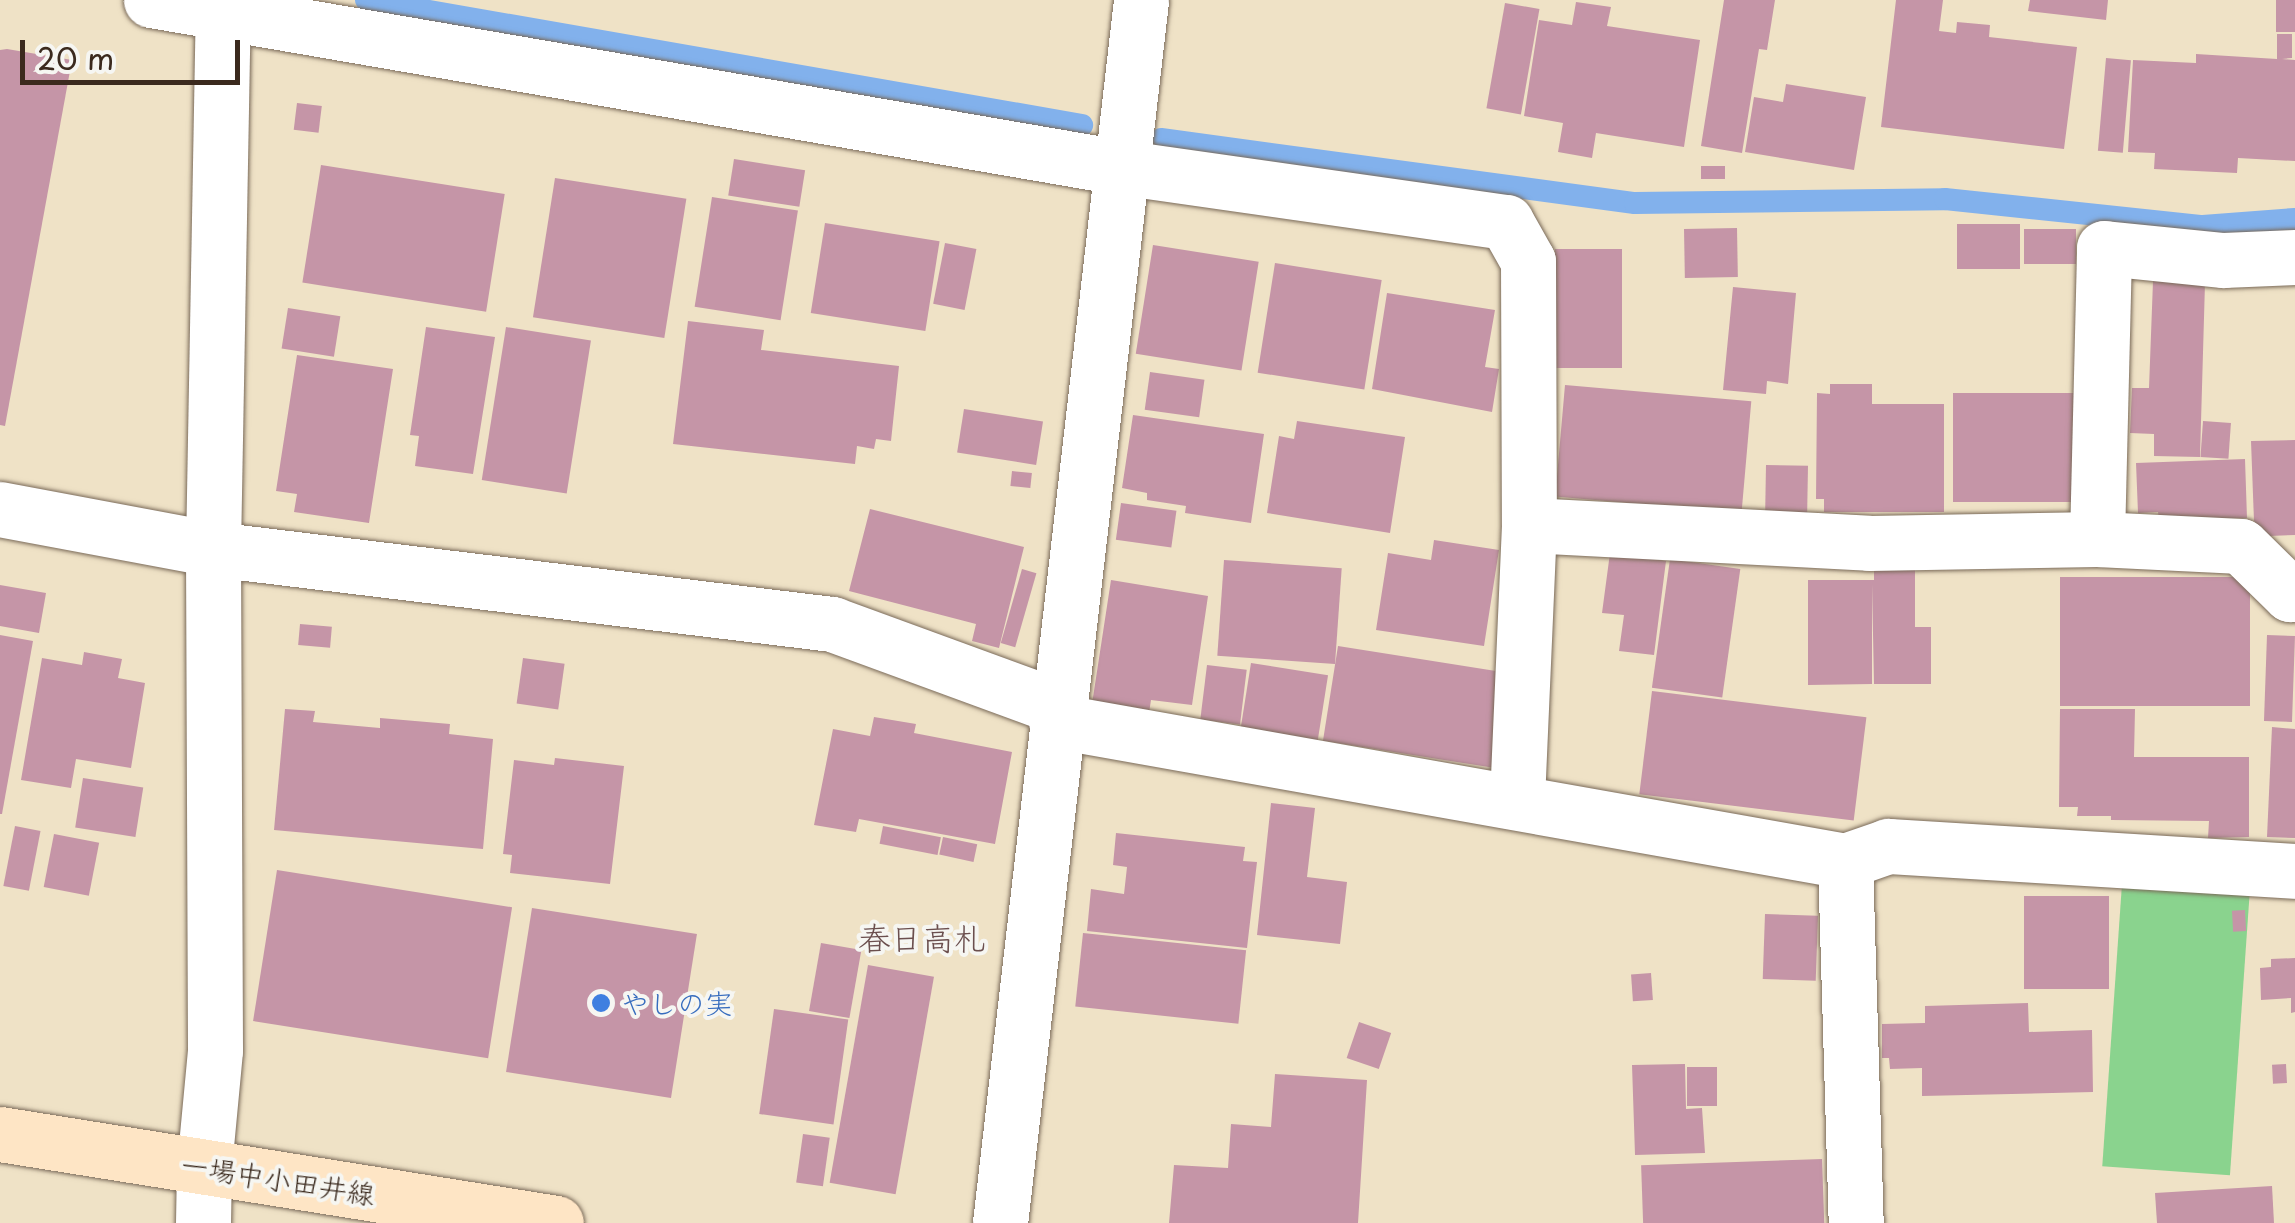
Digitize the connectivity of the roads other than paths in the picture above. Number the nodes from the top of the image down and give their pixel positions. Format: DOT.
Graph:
graph roads {
  1 [pos="152,0"];
  2 [pos="1141,0"];
  3 [pos="223,6"];
  4 [pos="1119,167"];
  5 [pos="2295,257"];
  6 [pos="0,510"];
  7 [pos="1529,525"];
  8 [pos="2097,540"];
  9 [pos="213,549"];
  10 [pos="2295,594"];
  11 [pos="1058,714"];
  12 [pos="1517,802"];
  13 [pos="1845,861"];
  14 [pos="2295,871"];
  15 [pos="0,1134"];
  16 [pos="204,1167"];
  17 [pos="203,1223"];
  18 [pos="556,1223"];
  19 [pos="1000,1223"];
  20 [pos="1856,1223"];
  1 -- 3 [label="street"];
  2 -- 4 [label="street"];
  3 -- 4 [label="street"];
  3 -- 9 [label="street"];
  4 -- 7 [label="street"];
  4 -- 11 [label="street"];
  5 -- 8 [label="street"];
  6 -- 9 [label="street"];
  7 -- 8 [label="street"];
  7 -- 12 [label="street"];
  8 -- 10 [label="street"];
  9 -- 11 [label="street"];
  9 -- 16 [label="street"];
  11 -- 12 [label="street"];
  11 -- 19 [label="street"];
  12 -- 13 [label="street"];
  13 -- 14 [label="street"];
  13 -- 20 [label="street"];
  15 -- 16 [label="main road, 一場中小田井線"];
  16 -- 17 [label="street"];
  16 -- 18 [label="main road, 一場中小田井線"];
}
